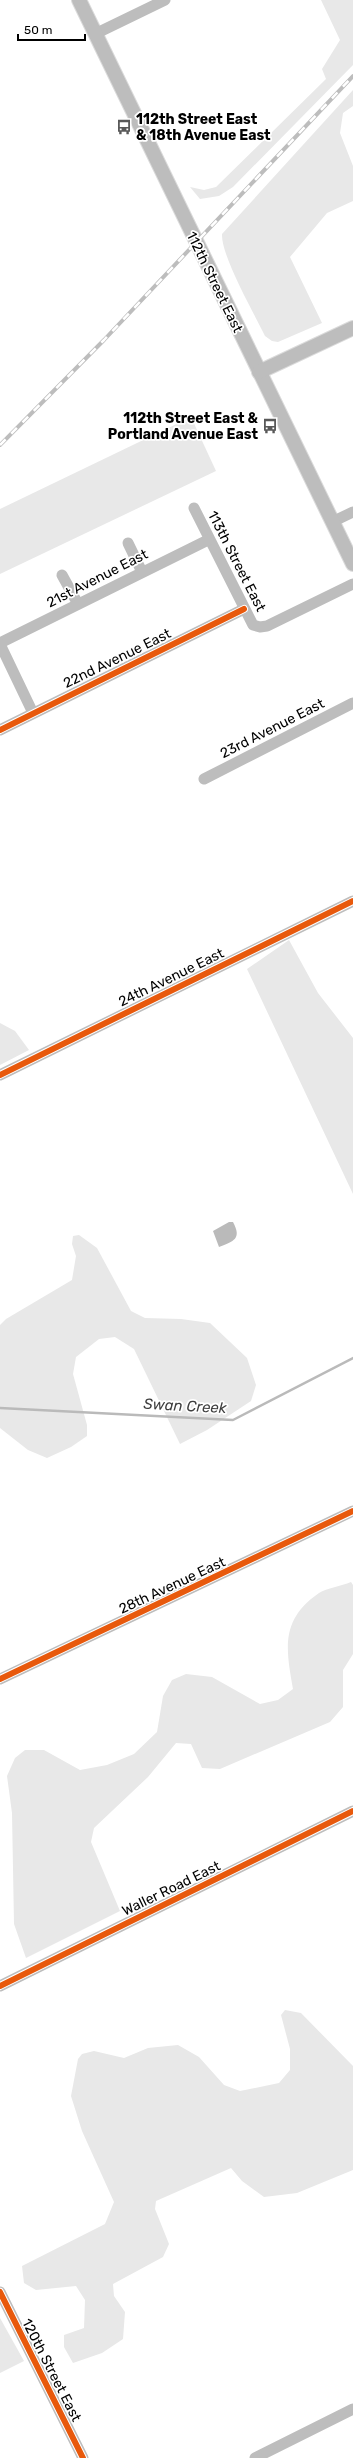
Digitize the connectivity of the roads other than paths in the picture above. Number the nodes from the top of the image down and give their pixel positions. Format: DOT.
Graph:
graph roads {
  1 [pos="79,0"];
  2 [pos="165,0"];
  3 [pos="95,34"];
  4 [pos="353,328"];
  5 [pos="259,372"];
  6 [pos="194,508"];
  7 [pos="353,512"];
  8 [pos="332,522"];
  9 [pos="208,540"];
  10 [pos="128,543"];
  11 [pos="353,564"];
  12 [pos="142,572"];
  13 [pos="62,575"];
  14 [pos="353,584"];
  15 [pos="78,604"];
  16 [pos="244,609"];
  17 [pos="0,644"];
  18 [pos="353,703"];
  19 [pos="33,713"];
  20 [pos="0,730"];
  21 [pos="204,779"];
  22 [pos="353,901"];
  23 [pos="0,1075"];
  24 [pos="353,1511"];
  25 [pos="0,1679"];
  26 [pos="353,1811"];
  27 [pos="0,1986"];
  28 [pos="0,2292"];
  29 [pos="353,2409"];
  30 [pos="83,2458"];
  31 [pos="255,2458"];
  1 -- 3 [label="main road, 112th Street East"];
  2 -- 3 [label="street"];
  3 -- 5 [label="main road, 112th Street East"];
  4 -- 5 [label="main road"];
  5 -- 8 [label="main road, 112th Street East"];
  6 -- 9 [label="street, 113th Street East"];
  7 -- 8 [label="street"];
  8 -- 11 [label="main road, 112th Street East"];
  9 -- 12 [label="street, 21st Avenue East"];
  9 -- 16 [label="street, 113th Street East"];
  10 -- 12 [label="street"];
  12 -- 15 [label="street, 21st Avenue East"];
  13 -- 15 [label="street"];
  14 -- 16 [label="street, 113th Street East"];
  15 -- 17 [label="street, 21st Avenue East"];
  16 -- 19 [label="street, 22nd Avenue East"];
  17 -- 19 [label="street"];
  18 -- 21 [label="street, 23rd Avenue East"];
  19 -- 20 [label="street, 22nd Avenue East"];
  22 -- 23 [label="street, 24th Avenue East"];
  24 -- 25 [label="street, 28th Avenue East"];
  26 -- 27 [label="street, Waller Road East"];
  28 -- 30 [label="street, 120th Street East"];
  29 -- 31 [label="street"];
}
